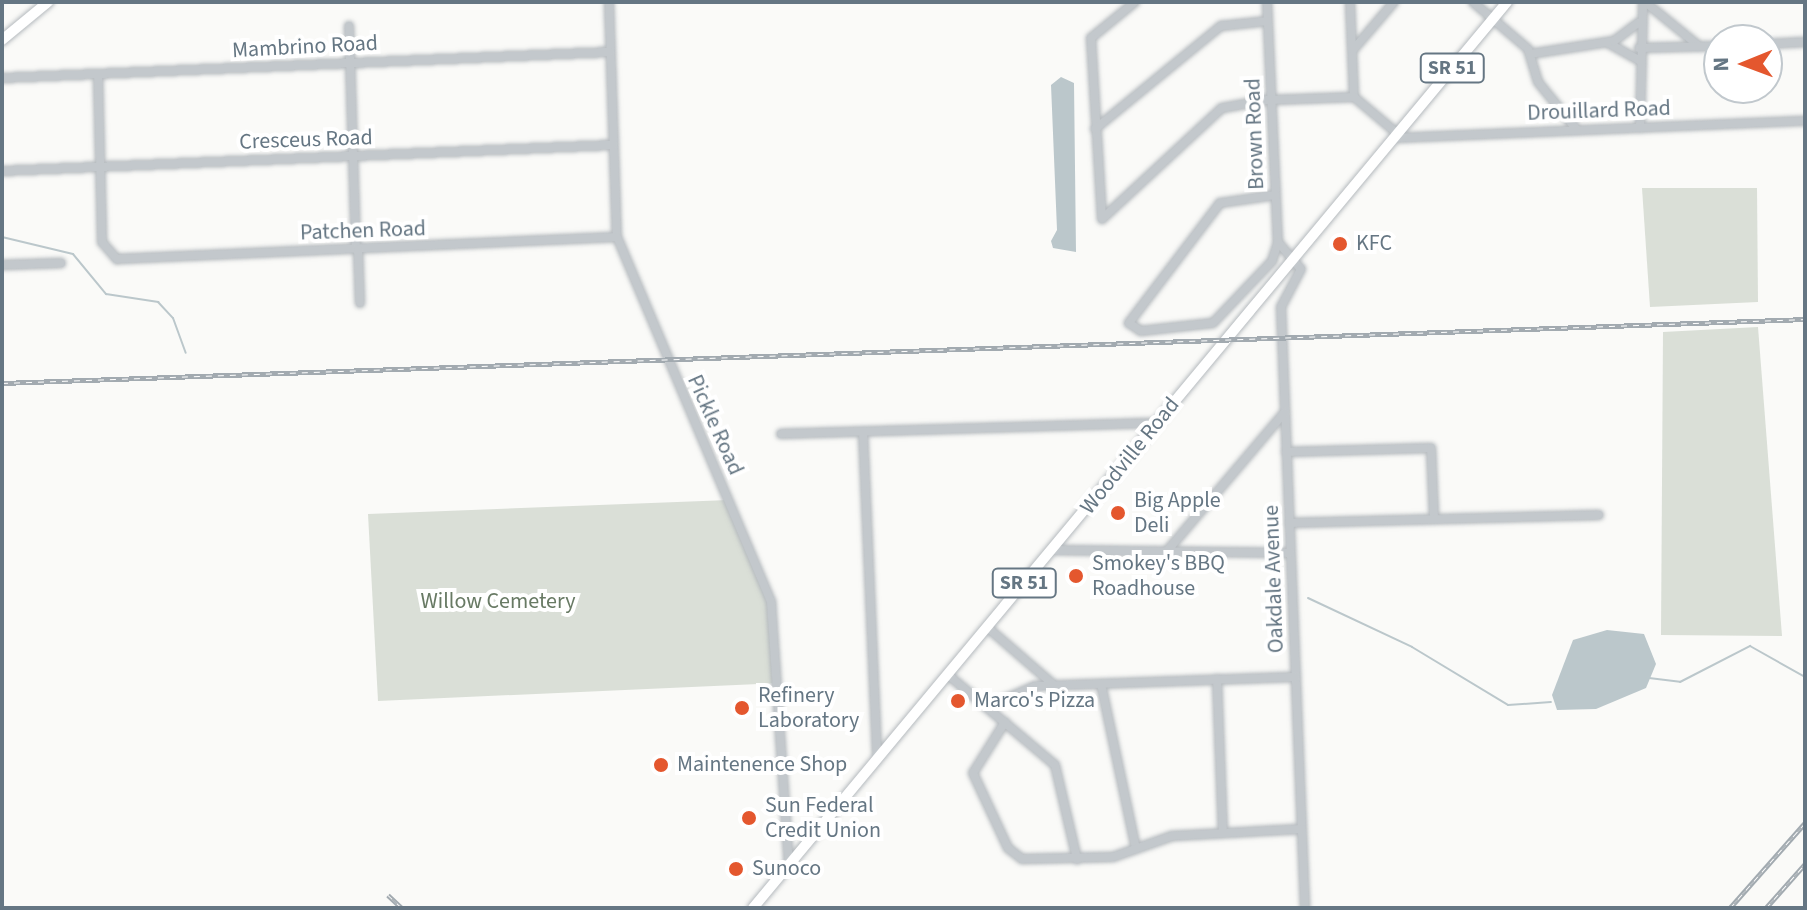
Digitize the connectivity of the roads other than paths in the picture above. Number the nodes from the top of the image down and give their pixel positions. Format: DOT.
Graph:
graph roads {
  1 [pos="48,2"];
  2 [pos="609,2"];
  3 [pos="1135,2"];
  4 [pos="1267,2"];
  5 [pos="1350,2"];
  6 [pos="1394,2"];
  7 [pos="1473,2"];
  8 [pos="1507,2"];
  9 [pos="1641,4"];
  10 [pos="1493,18"];
  11 [pos="1268,21"];
  12 [pos="1639,21"];
  13 [pos="349,26"];
  14 [pos="2,40"];
  15 [pos="1805,42"];
  16 [pos="1608,43"];
  17 [pos="1783,43"];
  18 [pos="1699,46"];
  19 [pos="1703,46"];
  20 [pos="1639,48"];
  21 [pos="1352,51"];
  22 [pos="610,52"];
  23 [pos="1530,54"];
  24 [pos="1639,60"];
  25 [pos="352,63"];
  26 [pos="98,75"];
  27 [pos="2,78"];
  28 [pos="1354,97"];
  29 [pos="1272,100"];
  30 [pos="1805,121"];
  31 [pos="1640,128"];
  32 [pos="1095,129"];
  33 [pos="1577,130"];
  34 [pos="1396,136"];
  35 [pos="613,145"];
  36 [pos="354,156"];
  37 [pos="102,167"];
  38 [pos="2,171"];
  39 [pos="1275,195"];
  40 [pos="617,237"];
  41 [pos="1278,242"];
  42 [pos="357,249"];
  43 [pos="1294,257"];
  44 [pos="61,263"];
  45 [pos="2,265"];
  46 [pos="360,303"];
  47 [pos="1285,411"];
  48 [pos="1156,423"];
  49 [pos="863,432"];
  50 [pos="781,434"];
  51 [pos="1286,452"];
  52 [pos="1599,515"];
  53 [pos="1434,518"];
  54 [pos="1289,523"];
  55 [pos="1052,550"];
  56 [pos="1167,551"];
  57 [pos="1290,553"];
  58 [pos="987,627"];
  59 [pos="947,674"];
  60 [pos="1296,677"];
  61 [pos="1217,679"];
  62 [pos="1101,684"];
  63 [pos="1055,686"];
  64 [pos="987,707"];
  65 [pos="1005,722"];
  66 [pos="877,759"];
  67 [pos="1302,829"];
  68 [pos="1223,833"];
  69 [pos="1136,848"];
  70 [pos="1077,859"];
  71 [pos="789,864"];
  72 [pos="753,908"];
  73 [pos="1305,908"];
  1 -- 14 [label="main road"];
  2 -- 22 [label="street, Pickle Road"];
  3 -- 32 [label="street"];
  4 -- 11 [label="street, Brown Road"];
  5 -- 21 [label="street"];
  6 -- 21 [label="street"];
  7 -- 10 [label="street"];
  8 -- 10 [label="main road, Woodville Road / SR 51"];
  9 -- 12 [label="street"];
  9 -- 18 [label="street"];
  10 -- 23 [label="street"];
  10 -- 34 [label="main road, Woodville Road / SR 51"];
  11 -- 29 [label="street, Brown Road"];
  11 -- 32 [label="street"];
  12 -- 16 [label="street"];
  12 -- 20 [label="street"];
  13 -- 25 [label="street"];
  15 -- 17 [label="street"];
  16 -- 23 [label="street"];
  16 -- 24 [label="street"];
  18 -- 19 [label="street"];
  18 -- 20 [label="street"];
  20 -- 24 [label="street"];
  21 -- 28 [label="street"];
  22 -- 25 [label="street, Mambrino Road"];
  22 -- 35 [label="street, Pickle Road"];
  23 -- 33 [label="street"];
  24 -- 31 [label="street"];
  25 -- 26 [label="street, Mambrino Road"];
  25 -- 36 [label="street"];
  26 -- 27 [label="street, Mambrino Road"];
  26 -- 37 [label="street"];
  28 -- 29 [label="street"];
  28 -- 34 [label="street"];
  29 -- 32 [label="street"];
  29 -- 39 [label="street, Brown Road"];
  30 -- 31 [label="street, Drouillard Road"];
  31 -- 33 [label="street, Drouillard Road"];
  33 -- 34 [label="street, Drouillard Road"];
  34 -- 43 [label="main road, Woodville Road / SR 51"];
  35 -- 36 [label="street, Cresceus Road"];
  35 -- 40 [label="street, Pickle Road"];
  36 -- 37 [label="street, Cresceus Road"];
  36 -- 42 [label="street"];
  37 -- 38 [label="street, Cresceus Road"];
  37 -- 42 [label="street, Patchen Road"];
  39 -- 41 [label="street, Brown Road"];
  39 -- 41 [label="street"];
  40 -- 42 [label="street, Patchen Road"];
  40 -- 71 [label="street, Pickle Road"];
  41 -- 43 [label="street"];
  42 -- 46 [label="street"];
  43 -- 47 [label="street, Oakdale Avenue"];
  43 -- 48 [label="main road, Woodville Road / SR 51"];
  44 -- 45 [label="street"];
  47 -- 51 [label="street, Oakdale Avenue"];
  47 -- 56 [label="street"];
  48 -- 49 [label="street"];
  48 -- 55 [label="main road, Woodville Road / SR 51"];
  49 -- 50 [label="street"];
  49 -- 66 [label="street"];
  51 -- 53 [label="street"];
  51 -- 54 [label="street, Oakdale Avenue"];
  52 -- 53 [label="street"];
  53 -- 54 [label="street"];
  54 -- 57 [label="street, Oakdale Avenue"];
  55 -- 56 [label="street"];
  55 -- 58 [label="main road, Woodville Road / SR 51"];
  56 -- 57 [label="street"];
  57 -- 60 [label="street, Oakdale Avenue"];
  58 -- 59 [label="main road, Woodville Road / SR 51"];
  58 -- 63 [label="street"];
  59 -- 64 [label="street"];
  59 -- 66 [label="main road, Woodville Road / SR 51"];
  60 -- 61 [label="street"];
  60 -- 67 [label="street, Oakdale Avenue"];
  61 -- 62 [label="street"];
  61 -- 68 [label="street"];
  62 -- 63 [label="street"];
  62 -- 69 [label="street"];
  63 -- 64 [label="street"];
  64 -- 65 [label="street"];
  65 -- 70 [label="street"];
  65 -- 70 [label="street"];
  66 -- 71 [label="main road, Woodville Road / SR 51"];
  67 -- 68 [label="street"];
  67 -- 73 [label="street, Oakdale Avenue"];
  68 -- 69 [label="street"];
  69 -- 70 [label="street"];
  71 -- 72 [label="main road, Woodville Road / SR 51"];
}
